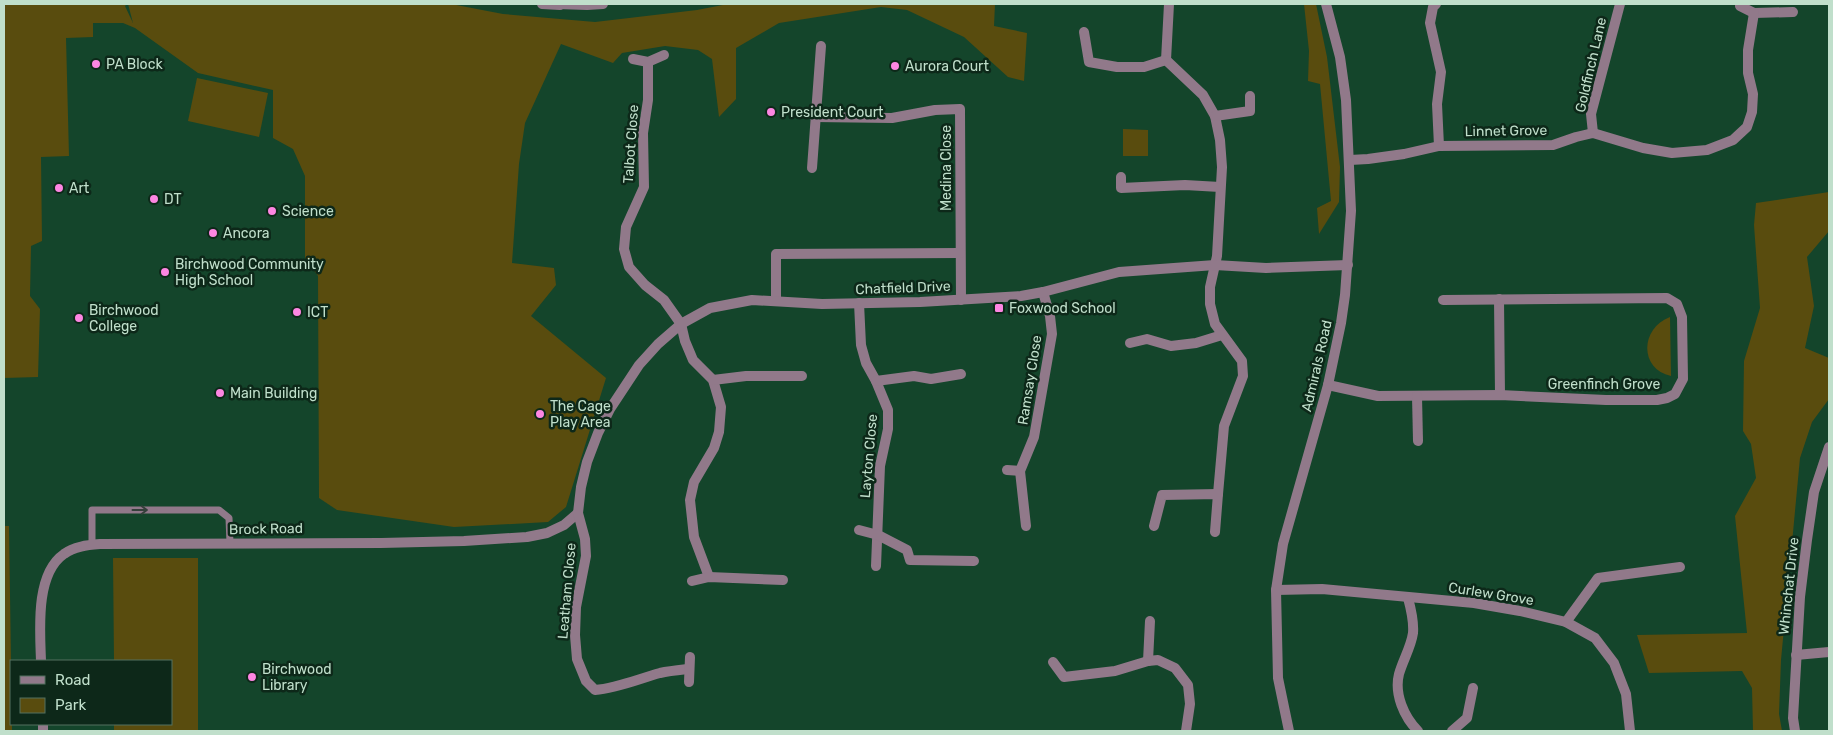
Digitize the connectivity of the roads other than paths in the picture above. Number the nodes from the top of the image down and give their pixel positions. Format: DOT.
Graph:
graph roads {
  1 [pos="542,4"];
  2 [pos="558,4"];
  3 [pos="603,4"];
  4 [pos="1169,4"];
  5 [pos="1326,4"];
  6 [pos="1436,4"];
  7 [pos="1620,4"];
  8 [pos="1740,6"];
  9 [pos="1793,12"];
  10 [pos="1754,13"];
  11 [pos="1084,32"];
  12 [pos="821,46"];
  13 [pos="664,55"];
  14 [pos="633,59"];
  15 [pos="1166,60"];
  16 [pos="648,62"];
  17 [pos="1250,96"];
  18 [pos="1214,116"];
  19 [pos="815,117"];
  20 [pos="1593,133"];
  21 [pos="1439,146"];
  22 [pos="1350,160"];
  23 [pos="812,168"];
  24 [pos="1121,177"];
  25 [pos="1220,187"];
  26 [pos="960,253"];
  27 [pos="1215,265"];
  28 [pos="1348,265"];
  29 [pos="1043,292"];
  30 [pos="1498,299"];
  31 [pos="961,300"];
  32 [pos="1443,300"];
  33 [pos="776,301"];
  34 [pos="859,303"];
  35 [pos="681,324"];
  36 [pos="1222,335"];
  37 [pos="1130,343"];
  38 [pos="961,374"];
  39 [pos="802,376"];
  40 [pos="713,380"];
  41 [pos="876,381"];
  42 [pos="1328,385"];
  43 [pos="1500,395"];
  44 [pos="1417,396"];
  45 [pos="1418,441"];
  46 [pos="1829,447"];
  47 [pos="1007,470"];
  48 [pos="1020,471"];
  49 [pos="1218,494"];
  50 [pos="578,513"];
  51 [pos="1026,526"];
  52 [pos="1154,526"];
  53 [pos="859,530"];
  54 [pos="1215,532"];
  55 [pos="878,535"];
  56 [pos="230,543"];
  57 [pos="92,545"];
  58 [pos="974,561"];
  59 [pos="876,566"];
  60 [pos="1680,567"];
  61 [pos="709,577"];
  62 [pos="783,580"];
  63 [pos="692,581"];
  64 [pos="1276,590"];
  65 [pos="1408,598"];
  66 [pos="1150,621"];
  67 [pos="1566,622"];
  68 [pos="1829,652"];
  69 [pos="1796,655"];
  70 [pos="690,657"];
  71 [pos="41,660"];
  72 [pos="1148,661"];
  73 [pos="1053,662"];
  74 [pos="688,670"];
  75 [pos="689,682"];
  76 [pos="1473,688"];
  77 [pos="1186,731"];
  78 [pos="1289,731"];
  79 [pos="1418,731"];
  80 [pos="1452,731"];
  81 [pos="1630,731"];
  82 [pos="1795,731"];
  1 -- 2 [label="street"];
  2 -- 3 [label="street"];
  4 -- 15 [label="street"];
  5 -- 22 [label="street, Admirals Road"];
  6 -- 21 [label="street"];
  7 -- 20 [label="street, Goldfinch Lane"];
  8 -- 10 [label="street"];
  9 -- 10 [label="street"];
  10 -- 20 [label="street"];
  11 -- 15 [label="street"];
  12 -- 19 [label="street"];
  13 -- 16 [label="street"];
  14 -- 16 [label="street"];
  15 -- 18 [label="street"];
  16 -- 35 [label="street, Talbot Close"];
  17 -- 18 [label="street"];
  18 -- 25 [label="street"];
  19 -- 23 [label="street"];
  19 -- 26 [label="street, Medina Close"];
  20 -- 21 [label="street, Linnet Grove"];
  21 -- 22 [label="street, Linnet Grove"];
  22 -- 28 [label="street, Admirals Road"];
  24 -- 25 [label="street"];
  25 -- 27 [label="street"];
  26 -- 31 [label="street, Medina Close"];
  26 -- 33 [label="street"];
  27 -- 28 [label="street, Chatfield Drive"];
  27 -- 29 [label="street, Chatfield Drive"];
  27 -- 36 [label="street"];
  28 -- 42 [label="street, Admirals Road"];
  29 -- 31 [label="street, Chatfield Drive"];
  29 -- 48 [label="street, Ramsay Close"];
  30 -- 32 [label="street, Greenfinch Grove"];
  30 -- 43 [label="street"];
  30 -- 43 [label="street, Greenfinch Grove"];
  31 -- 34 [label="street, Chatfield Drive"];
  33 -- 34 [label="street, Chatfield Drive"];
  33 -- 35 [label="street, Chatfield Drive"];
  34 -- 41 [label="street, Layton Close"];
  35 -- 40 [label="street, Talbot Close"];
  35 -- 50 [label="street, Chatfield Drive"];
  36 -- 37 [label="street"];
  36 -- 49 [label="street"];
  38 -- 41 [label="street"];
  39 -- 40 [label="street"];
  40 -- 61 [label="street"];
  41 -- 55 [label="street, Layton Close"];
  42 -- 44 [label="street, Greenfinch Grove"];
  42 -- 64 [label="street, Admirals Road"];
  43 -- 44 [label="street, Greenfinch Grove"];
  44 -- 45 [label="street"];
  46 -- 69 [label="street, Whinchat Drive"];
  47 -- 48 [label="street"];
  48 -- 51 [label="street, Ramsay Close"];
  49 -- 52 [label="street"];
  49 -- 54 [label="street"];
  50 -- 56 [label="street, Brock Road"];
  50 -- 74 [label="street, Leatham Close"];
  53 -- 55 [label="street"];
  55 -- 58 [label="street"];
  55 -- 59 [label="street, Layton Close"];
  56 -- 57 [label="street, Brock Road"];
  57 -- 56 [label="lane, one-way"];
  57 -- 71 [label="street, Brock Road"];
  60 -- 67 [label="street"];
  61 -- 62 [label="street"];
  61 -- 63 [label="street"];
  64 -- 65 [label="street, Curlew Grove"];
  64 -- 78 [label="street, Admirals Road"];
  65 -- 67 [label="street, Curlew Grove"];
  65 -- 79 [label="street"];
  66 -- 72 [label="street"];
  67 -- 81 [label="street, Curlew Grove"];
  68 -- 69 [label="street"];
  69 -- 82 [label="street, Whinchat Drive"];
  70 -- 74 [label="street"];
  72 -- 73 [label="street"];
  72 -- 77 [label="street"];
  74 -- 75 [label="street"];
  76 -- 80 [label="street"];
}
